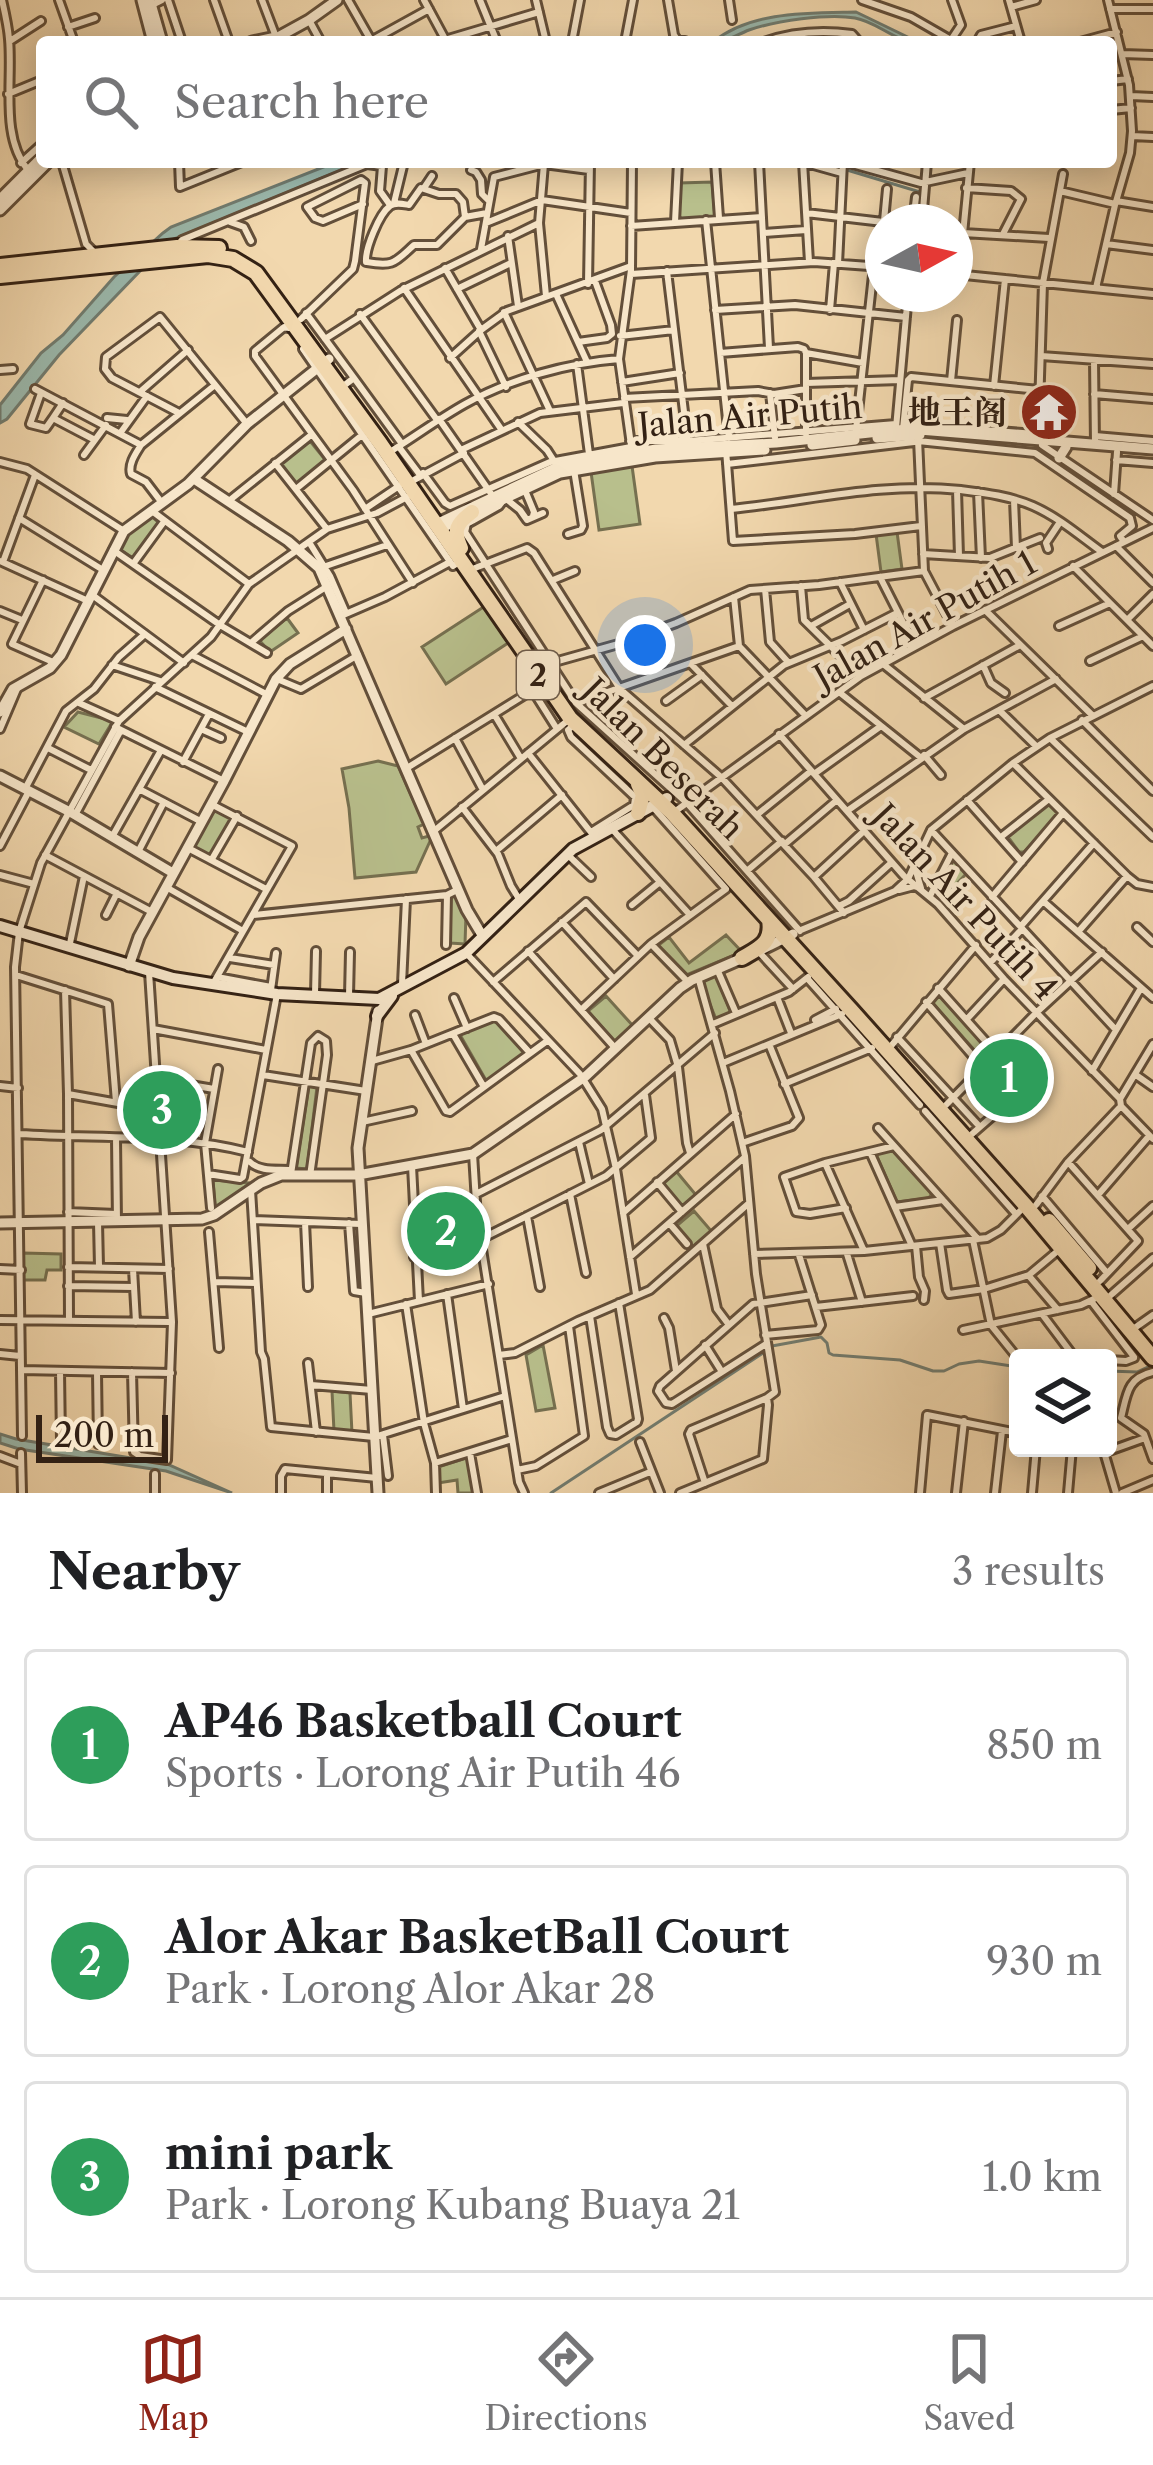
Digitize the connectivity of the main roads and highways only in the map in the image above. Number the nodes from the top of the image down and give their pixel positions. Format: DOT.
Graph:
graph roads {
  1 [pos="169,251"];
  2 [pos="0,263"];
  3 [pos="22,268"];
  4 [pos="0,276"];
  5 [pos="322,363"];
  6 [pos="410,483"];
  7 [pos="472,512"];
  8 [pos="467,560"];
  9 [pos="635,779"];
  10 [pos="665,806"];
  11 [pos="769,920"];
  12 [pos="0,926"];
  13 [pos="793,934"];
  14 [pos="742,958"];
  15 [pos="400,988"];
  16 [pos="377,1016"];
  17 [pos="885,1044"];
  18 [pos="1030,1205"];
  19 [pos="1102,1289"];
  20 [pos="1149,1363"];
  1 -- 3 [label="highway, Jalan Beserah / 2"];
  1 -- 3 [label="highway, Jalan Beserah / 2"];
  1 -- 5 [label="highway, Jalan Beserah / 2"];
  1 -- 5 [label="highway, Jalan Beserah / 2"];
  2 -- 3 [label="highway"];
  3 -- 4 [label="highway"];
  5 -- 6 [label="highway, Jalan Beserah / 2"];
  5 -- 6 [label="highway, Jalan Beserah / 2"];
  6 -- 8 [label="highway, Jalan Beserah / 2"];
  7 -- 8 [label="highway"];
  8 -- 9 [label="highway, Jalan Beserah / 2"];
  8 -- 10 [label="highway, Jalan Beserah / 2"];
  9 -- 10 [label="highway, Jalan Beserah / 2"];
  9 -- 10 [label="highway"];
  10 -- 11 [label="highway, Jalan Beserah / 2"];
  10 -- 13 [label="highway, Jalan Beserah / 2"];
  10 -- 15 [label="main road"];
  11 -- 13 [label="highway, Jalan Beserah / 2"];
  11 -- 14 [label="highway"];
  12 -- 15 [label="main road"];
  13 -- 17 [label="highway, Jalan Beserah / 2"];
  13 -- 17 [label="highway, Jalan Beserah / 2"];
  15 -- 16 [label="main road"];
  17 -- 18 [label="highway, Jalan Beserah / 2"];
  17 -- 18 [label="highway, Jalan Beserah / 2"];
  18 -- 19 [label="highway, Jalan Beserah / 2"];
  18 -- 19 [label="highway, Jalan Beserah / 2"];
  19 -- 20 [label="highway, Jalan Beserah / 2"];
  19 -- 20 [label="highway, Jalan Beserah / 2"];
}
